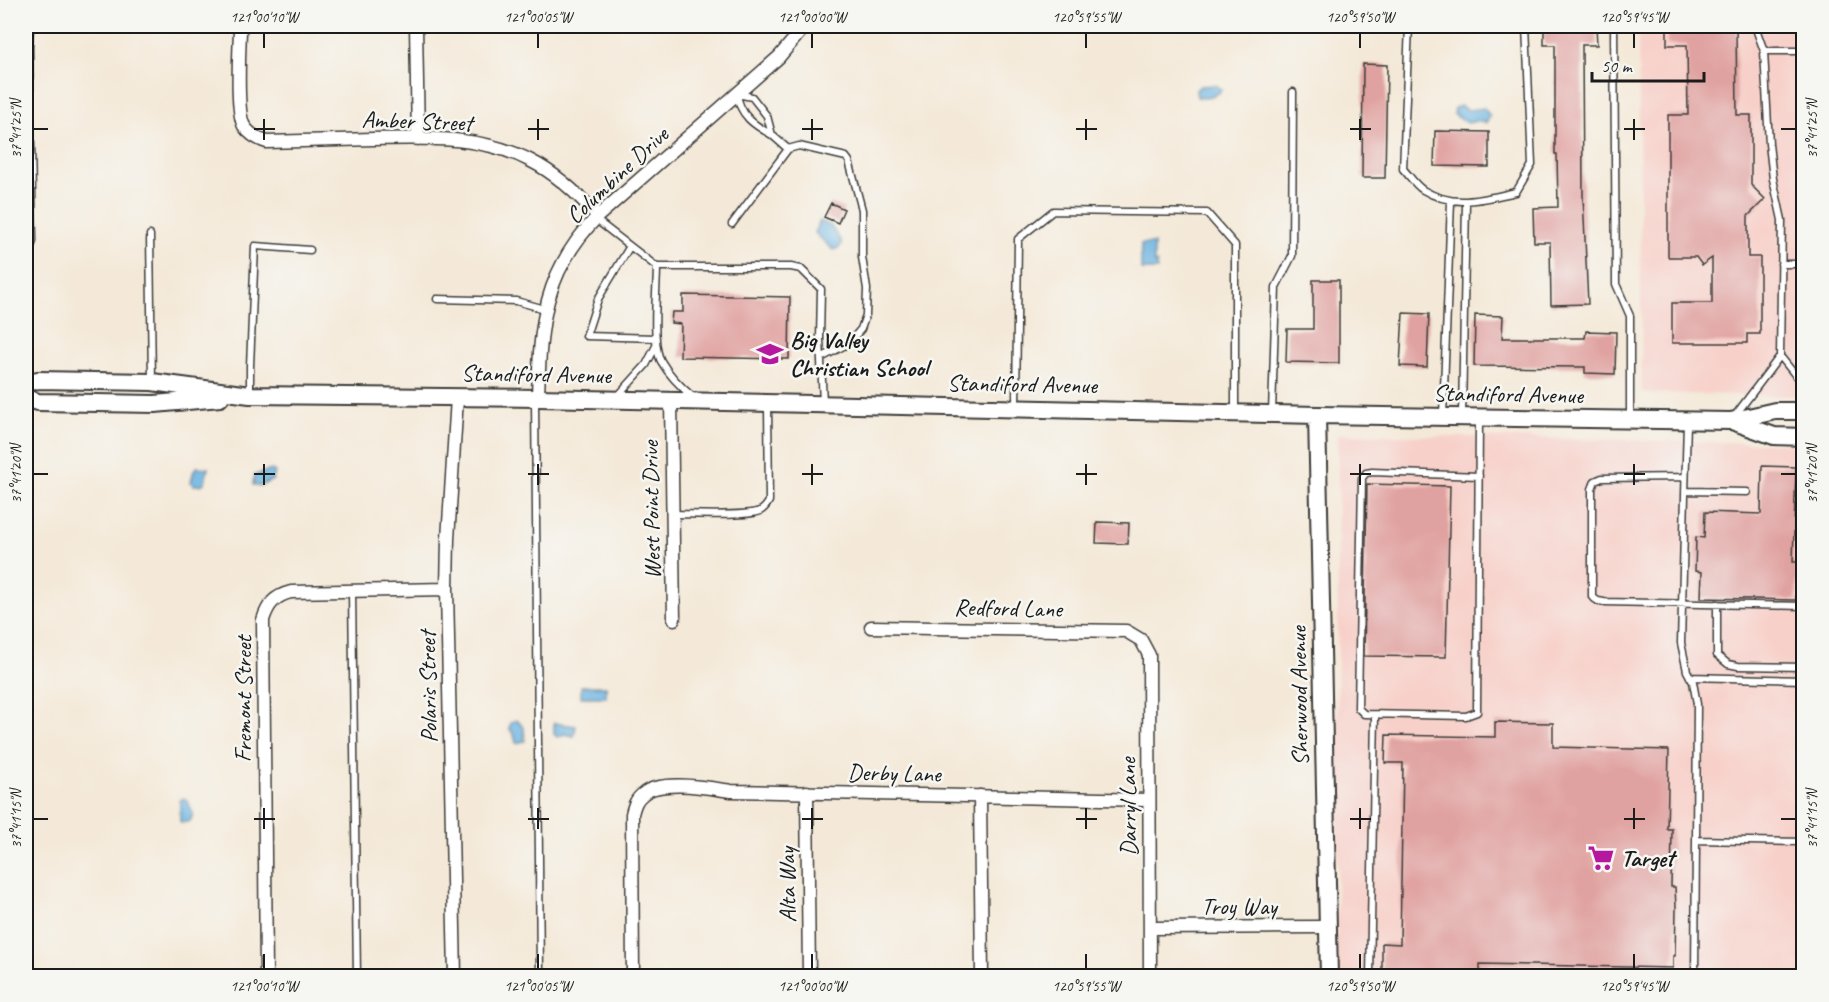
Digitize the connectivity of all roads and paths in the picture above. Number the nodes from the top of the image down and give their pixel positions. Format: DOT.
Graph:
graph roads {
  1 [pos="27,26"];
  2 [pos="240,26"];
  3 [pos="416,26"];
  4 [pos="805,26"];
  5 [pos="1409,26"];
  6 [pos="1526,26"];
  7 [pos="1614,26"];
  8 [pos="1755,26"];
  9 [pos="1764,51"];
  10 [pos="1803,51"];
  11 [pos="1293,92"];
  12 [pos="737,94"];
  13 [pos="772,135"];
  14 [pos="418,139"];
  15 [pos="788,149"];
  16 [pos="1450,201"];
  17 [pos="1466,203"];
  18 [pos="597,217"];
  19 [pos="732,224"];
  20 [pos="150,235"];
  21 [pos="630,246"];
  22 [pos="309,250"];
  23 [pos="26,251"];
  24 [pos="1781,264"];
  25 [pos="1803,264"];
  26 [pos="657,267"];
  27 [pos="437,300"];
  28 [pos="545,309"];
  29 [pos="656,338"];
  30 [pos="656,346"];
  31 [pos="1780,356"];
  32 [pos="821,358"];
  33 [pos="152,382"];
  34 [pos="26,383"];
  35 [pos="1803,386"];
  36 [pos="250,395"];
  37 [pos="26,398"];
  38 [pos="458,398"];
  39 [pos="537,398"];
  40 [pos="614,399"];
  41 [pos="671,400"];
  42 [pos="697,401"];
  43 [pos="768,403"];
  44 [pos="823,404"];
  45 [pos="1016,408"];
  46 [pos="1803,411"];
  47 [pos="1235,413"];
  48 [pos="1272,413"];
  49 [pos="1317,415"];
  50 [pos="1443,416"];
  51 [pos="1471,417"];
  52 [pos="1630,419"];
  53 [pos="1687,420"];
  54 [pos="1731,421"];
  55 [pos="1803,437"];
  56 [pos="1479,476"];
  57 [pos="1685,477"];
  58 [pos="1685,491"];
  59 [pos="1747,492"];
  60 [pos="672,513"];
  61 [pos="447,589"];
  62 [pos="352,591"];
  63 [pos="1682,604"];
  64 [pos="1717,604"];
  65 [pos="1803,606"];
  66 [pos="674,619"];
  67 [pos="871,627"];
  68 [pos="1141,640"];
  69 [pos="1803,667"];
  70 [pos="1690,677"];
  71 [pos="1803,680"];
  72 [pos="1375,715"];
  73 [pos="807,792"];
  74 [pos="980,796"];
  75 [pos="1149,800"];
  76 [pos="1696,840"];
  77 [pos="1803,842"];
  78 [pos="1328,927"];
  79 [pos="1150,928"];
  80 [pos="266,976"];
  81 [pos="357,976"];
  82 [pos="455,976"];
  83 [pos="540,976"];
  84 [pos="633,976"];
  85 [pos="809,976"];
  86 [pos="982,976"];
  87 [pos="1150,976"];
  88 [pos="1329,976"];
  89 [pos="1370,976"];
  90 [pos="1695,976"];
  1 -- 23 [label="street"];
  2 -- 14 [label="street, Amber Street"];
  3 -- 14 [label="street"];
  4 -- 12 [label="street, Columbine Drive"];
  5 -- 16 [label="lane"];
  6 -- 17 [label="lane"];
  7 -- 52 [label="lane"];
  8 -- 9 [label="lane"];
  9 -- 10 [label="lane"];
  9 -- 24 [label="lane"];
  11 -- 48 [label="lane"];
  12 -- 13 [label="lane"];
  12 -- 13 [label="lane"];
  12 -- 18 [label="street, Columbine Drive"];
  13 -- 15 [label="lane"];
  14 -- 18 [label="street, Amber Street"];
  15 -- 19 [label="lane"];
  15 -- 32 [label="lane"];
  16 -- 17 [label="lane"];
  16 -- 50 [label="lane"];
  17 -- 51 [label="lane"];
  18 -- 21 [label="lane"];
  18 -- 28 [label="street, Columbine Drive"];
  20 -- 33 [label="lane"];
  21 -- 26 [label="lane"];
  21 -- 29 [label="lane"];
  22 -- 36 [label="lane"];
  24 -- 25 [label="lane"];
  24 -- 31 [label="lane"];
  26 -- 29 [label="lane"];
  26 -- 32 [label="lane"];
  27 -- 28 [label="lane"];
  28 -- 39 [label="street, Columbine Drive"];
  29 -- 30 [label="lane"];
  30 -- 40 [label="lane"];
  30 -- 42 [label="lane"];
  31 -- 35 [label="lane"];
  31 -- 54 [label="lane"];
  32 -- 44 [label="lane"];
  33 -- 34 [label="main road, Standiford Avenue"];
  33 -- 36 [label="main road, Standiford Avenue"];
  36 -- 37 [label="main road"];
  36 -- 38 [label="main road, Standiford Avenue"];
  38 -- 39 [label="main road, Standiford Avenue"];
  38 -- 61 [label="street, Polaris Street"];
  39 -- 40 [label="main road, Standiford Avenue"];
  39 -- 83 [label="lane"];
  40 -- 41 [label="main road, Standiford Avenue"];
  41 -- 42 [label="main road, Standiford Avenue"];
  41 -- 60 [label="street, West Point Drive"];
  42 -- 43 [label="main road, Standiford Avenue"];
  43 -- 44 [label="main road, Standiford Avenue"];
  43 -- 60 [label="lane"];
  44 -- 45 [label="main road, Standiford Avenue"];
  45 -- 47 [label="main road, Standiford Avenue"];
  45 -- 47 [label="lane"];
  46 -- 54 [label="main road, Standiford Avenue"];
  47 -- 48 [label="main road, Standiford Avenue"];
  48 -- 49 [label="main road, Standiford Avenue"];
  49 -- 50 [label="main road, Standiford Avenue"];
  49 -- 78 [label="main road, Sherwood Avenue"];
  50 -- 51 [label="main road, Standiford Avenue"];
  51 -- 52 [label="main road, Standiford Avenue"];
  51 -- 56 [label="lane"];
  52 -- 53 [label="main road, Standiford Avenue"];
  53 -- 54 [label="main road, Standiford Avenue"];
  53 -- 57 [label="lane"];
  54 -- 55 [label="main road, Standiford Avenue"];
  56 -- 72 [label="lane"];
  56 -- 72 [label="lane"];
  57 -- 58 [label="lane"];
  57 -- 63 [label="lane"];
  58 -- 59 [label="lane"];
  58 -- 63 [label="lane"];
  60 -- 66 [label="street, West Point Drive"];
  61 -- 62 [label="street, Fremont Street"];
  61 -- 82 [label="street, Polaris Street"];
  62 -- 80 [label="street, Fremont Street"];
  62 -- 81 [label="lane"];
  63 -- 64 [label="lane"];
  63 -- 70 [label="lane"];
  64 -- 65 [label="lane"];
  64 -- 69 [label="lane"];
  67 -- 68 [label="street, Redford Lane"];
  68 -- 75 [label="street, Darryl Lane"];
  70 -- 71 [label="lane"];
  70 -- 76 [label="lane"];
  72 -- 89 [label="lane"];
  73 -- 74 [label="street, Derby Lane"];
  73 -- 84 [label="street, Derby Lane"];
  73 -- 85 [label="street, Alta Way"];
  74 -- 75 [label="street, Derby Lane"];
  74 -- 86 [label="street"];
  75 -- 79 [label="street, Darryl Lane"];
  76 -- 77 [label="lane"];
  76 -- 90 [label="lane"];
  78 -- 79 [label="street, Troy Way"];
  78 -- 88 [label="main road, Sherwood Avenue"];
  79 -- 87 [label="street, Darryl Lane"];
}
